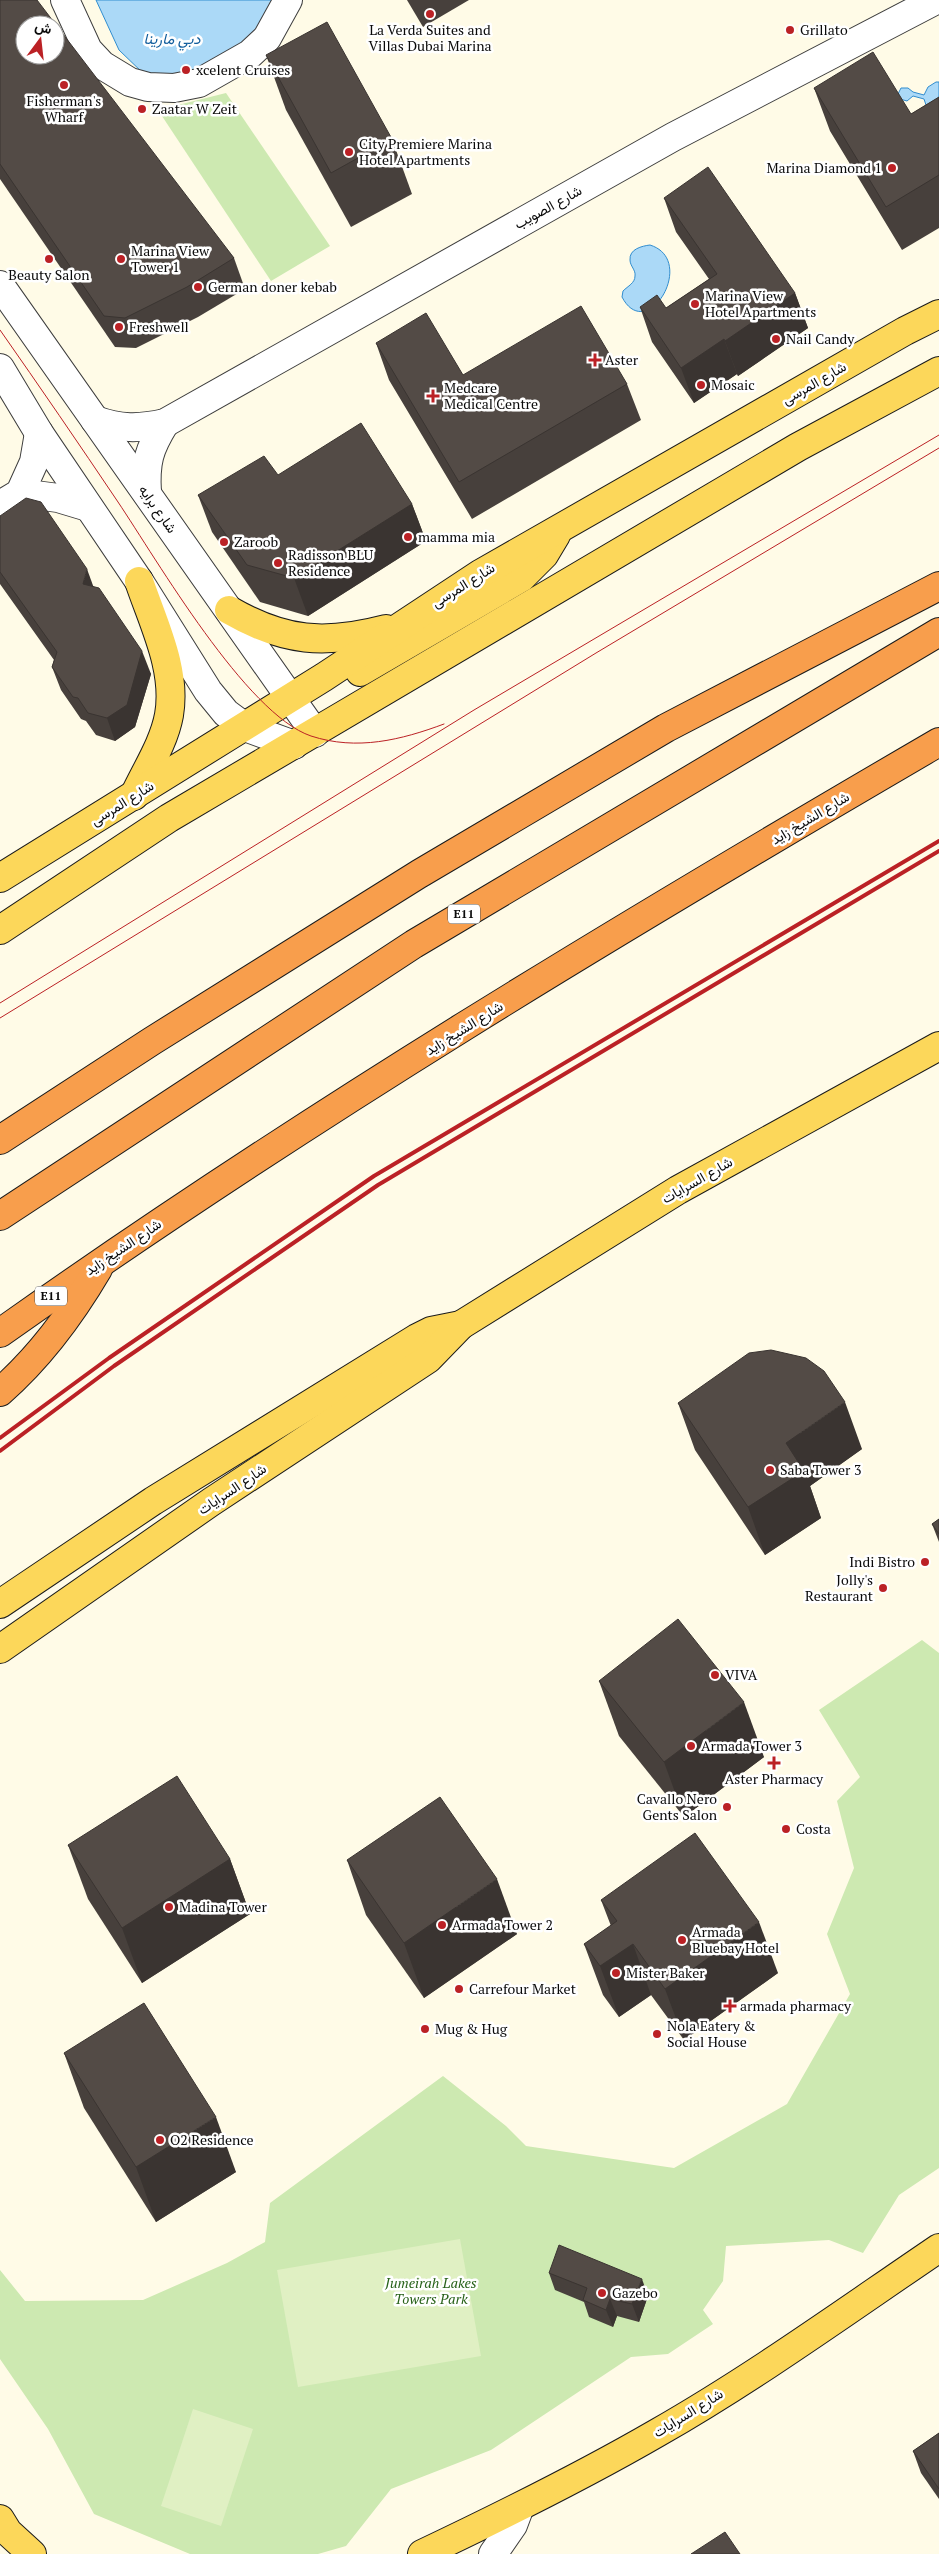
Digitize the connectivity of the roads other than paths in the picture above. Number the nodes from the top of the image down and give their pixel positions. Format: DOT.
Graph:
graph roads {
  1 [pos="65,0"];
  2 [pos="288,0"];
  3 [pos="936,0"];
  4 [pos="5,292"];
  5 [pos="939,314"];
  6 [pos="0,368"];
  7 [pos="939,370"];
  8 [pos="95,420"];
  9 [pos="165,423"];
  10 [pos="40,433"];
  11 [pos="146,493"];
  12 [pos="10,499"];
  13 [pos="88,507"];
  14 [pos="560,528"];
  15 [pos="139,581"];
  16 [pos="939,586"];
  17 [pos="229,610"];
  18 [pos="402,624"];
  19 [pos="939,632"];
  20 [pos="294,701"];
  21 [pos="236,732"];
  22 [pos="306,739"];
  23 [pos="939,742"];
  24 [pos="134,796"];
  25 [pos="169,818"];
  26 [pos="0,878"];
  27 [pos="0,930"];
  28 [pos="939,1046"];
  29 [pos="0,1140"];
  30 [pos="0,1216"];
  31 [pos="102,1260"];
  32 [pos="461,1325"];
  33 [pos="0,1333"];
  34 [pos="0,1392"];
  35 [pos="0,1604"];
  36 [pos="0,1649"];
  37 [pos="939,2248"];
  38 [pos="519,2508"];
  39 [pos="8,2535"];
  40 [pos="32,2554"];
  41 [pos="422,2554"];
  42 [pos="493,2554"];
  1 -- 2 [label="street"];
  3 -- 9 [label="street, شارع الصويب"];
  4 -- 8 [label="street, شارع برايه"];
  5 -- 14 [label="main road, شارع المرسى"];
  6 -- 10 [label="street"];
  7 -- 22 [label="main road"];
  8 -- 9 [label="street, شارع الصويب"];
  8 -- 11 [label="street, شارع برايه"];
  9 -- 11 [label="street, شارع الصويب"];
  10 -- 12 [label="street"];
  10 -- 13 [label="street"];
  11 -- 17 [label="street, شارع برايه"];
  12 -- 13 [label="street"];
  13 -- 15 [label="street"];
  14 -- 18 [label="main road, شارع المرسى"];
  14 -- 20 [label="main road"];
  15 -- 21 [label="street"];
  15 -- 24 [label="main road"];
  16 -- 29 [label="highway"];
  17 -- 18 [label="main road"];
  17 -- 20 [label="street, شارع برايه"];
  18 -- 20 [label="main road, شارع المرسى"];
  19 -- 30 [label="highway, E11"];
  20 -- 21 [label="main road, شارع المرسى"];
  20 -- 22 [label="main road"];
  21 -- 22 [label="street"];
  21 -- 24 [label="main road, شارع المرسى"];
  21 -- 25 [label="main road"];
  22 -- 25 [label="main road"];
  23 -- 31 [label="highway, شارع الشيخ زايد / E11"];
  24 -- 26 [label="main road, شارع المرسى"];
  25 -- 27 [label="main road"];
  28 -- 32 [label="main road, شارع السرايات"];
  31 -- 33 [label="highway, شارع الشيخ زايد / E11"];
  31 -- 34 [label="highway"];
  32 -- 35 [label="main road, شارع السرايات"];
  32 -- 36 [label="main road, شارع السرايات"];
  37 -- 38 [label="main road, شارع السرايات"];
  38 -- 41 [label="main road, شارع السرايات"];
  38 -- 42 [label="street"];
  39 -- 40 [label="main road"];
}
